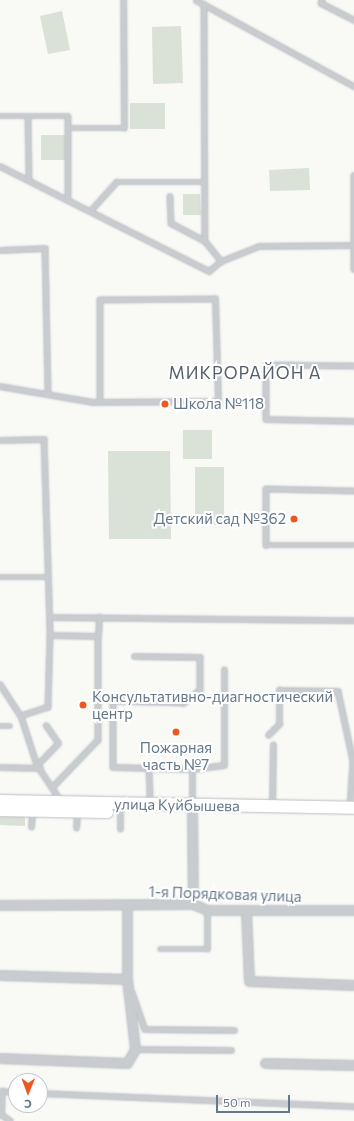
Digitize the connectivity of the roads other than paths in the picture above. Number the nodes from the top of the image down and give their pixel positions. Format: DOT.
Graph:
graph roads {
  1 [pos="123,0"];
  2 [pos="196,0"];
  3 [pos="322,0"];
  4 [pos="204,4"];
  5 [pos="354,20"];
  6 [pos="354,86"];
  7 [pos="0,116"];
  8 [pos="28,116"];
  9 [pos="68,128"];
  10 [pos="0,166"];
  11 [pos="354,175"];
  12 [pos="29,180"];
  13 [pos="204,182"];
  14 [pos="170,196"];
  15 [pos="68,200"];
  16 [pos="90,212"];
  17 [pos="205,242"];
  18 [pos="354,245"];
  19 [pos="0,250"];
  20 [pos="221,261"];
  21 [pos="354,269"];
  22 [pos="354,366"];
  23 [pos="0,386"];
  24 [pos="48,392"];
  25 [pos="100,402"];
  26 [pos="354,421"];
  27 [pos="0,440"];
  28 [pos="354,491"];
  29 [pos="354,545"];
  30 [pos="0,577"];
  31 [pos="47,577"];
  32 [pos="50,617"];
  33 [pos="98,617"];
  34 [pos="354,620"];
  35 [pos="50,635"];
  36 [pos="98,636"];
  37 [pos="134,656"];
  38 [pos="224,670"];
  39 [pos="0,684"];
  40 [pos="21,716"];
  41 [pos="0,726"];
  42 [pos="10,726"];
  43 [pos="46,726"];
  44 [pos="268,735"];
  45 [pos="273,745"];
  46 [pos="39,766"];
  47 [pos="0,767"];
  48 [pos="149,768"];
  49 [pos="192,769"];
  50 [pos="53,787"];
  51 [pos="0,801"];
  52 [pos="62,802"];
  53 [pos="150,804"];
  54 [pos="272,806"];
  55 [pos="192,809"];
  56 [pos="0,810"];
  57 [pos="32,811"];
  58 [pos="77,811"];
  59 [pos="353,811"];
  60 [pos="120,812"];
  61 [pos="31,827"];
  62 [pos="76,828"];
  63 [pos="120,829"];
  64 [pos="193,904"];
  65 [pos="0,905"];
  66 [pos="127,906"];
  67 [pos="207,910"];
  68 [pos="246,910"];
  69 [pos="354,910"];
  70 [pos="160,949"];
  71 [pos="0,976"];
  72 [pos="127,979"];
  73 [pos="354,985"];
  74 [pos="234,1030"];
  75 [pos="135,1049"];
  76 [pos="231,1050"];
  77 [pos="0,1058"];
  78 [pos="265,1063"];
  79 [pos="354,1066"];
  80 [pos="8,1091"];
  81 [pos="48,1093"];
  82 [pos="354,1106"];
  83 [pos="10,1121"];
  1 -- 9 [label="lane"];
  2 -- 4 [label="lane"];
  3 -- 5 [label="lane"];
  4 -- 6 [label="lane"];
  4 -- 13 [label="lane"];
  7 -- 8 [label="lane"];
  8 -- 9 [label="lane"];
  8 -- 12 [label="lane"];
  9 -- 15 [label="lane"];
  10 -- 12 [label="lane"];
  11 -- 18 [label="lane"];
  12 -- 15 [label="lane"];
  13 -- 16 [label="lane"];
  13 -- 17 [label="lane"];
  14 -- 17 [label="lane"];
  15 -- 16 [label="lane"];
  16 -- 20 [label="lane"];
  17 -- 20 [label="lane"];
  18 -- 20 [label="lane"];
  18 -- 21 [label="lane"];
  19 -- 24 [label="lane"];
  22 -- 26 [label="lane"];
  23 -- 24 [label="lane"];
  24 -- 25 [label="lane"];
  25 -- 25 [label="lane"];
  27 -- 31 [label="lane"];
  28 -- 29 [label="lane"];
  30 -- 31 [label="lane"];
  31 -- 32 [label="lane"];
  32 -- 33 [label="lane"];
  32 -- 35 [label="lane"];
  33 -- 34 [label="lane"];
  33 -- 36 [label="lane"];
  35 -- 36 [label="lane"];
  35 -- 40 [label="lane"];
  36 -- 50 [label="lane"];
  37 -- 48 [label="lane"];
  38 -- 49 [label="lane"];
  39 -- 40 [label="lane"];
  40 -- 46 [label="lane"];
  41 -- 42 [label="lane"];
  43 -- 46 [label="lane"];
  44 -- 59 [label="lane"];
  45 -- 54 [label="lane"];
  46 -- 47 [label="lane"];
  46 -- 50 [label="lane"];
  48 -- 49 [label="lane"];
  48 -- 53 [label="lane"];
  49 -- 55 [label="lane"];
  50 -- 52 [label="lane"];
  51 -- 52 [label="main road, улица Куйбышева"];
  52 -- 53 [label="main road, улица Куйбышева"];
  53 -- 55 [label="main road, улица Куйбышева"];
  54 -- 55 [label="main road, улица Куйбышева"];
  54 -- 59 [label="main road, улица Куйбышева"];
  55 -- 59 [label="main road, улица Куйбышева"];
  55 -- 60 [label="main road, улица Куйбышева"];
  55 -- 64 [label="street"];
  56 -- 57 [label="main road, улица Куйбышева"];
  57 -- 58 [label="main road, улица Куйбышева"];
  57 -- 61 [label="lane"];
  58 -- 60 [label="main road, улица Куйбышева"];
  58 -- 62 [label="lane"];
  60 -- 63 [label="lane"];
  64 -- 66 [label="street, 1-я Порядковая улица"];
  64 -- 67 [label="street, 1-я Порядковая улица"];
  65 -- 66 [label="street, 1-я Порядковая улица"];
  66 -- 72 [label="street"];
  67 -- 68 [label="street, 1-я Порядковая улица"];
  67 -- 70 [label="lane"];
  68 -- 69 [label="street, 1-я Порядковая улица"];
  68 -- 73 [label="street"];
  71 -- 72 [label="street"];
  72 -- 74 [label="lane"];
  72 -- 75 [label="street"];
  75 -- 76 [label="lane"];
  75 -- 77 [label="street"];
  78 -- 79 [label="street"];
  80 -- 83 [label="lane"];
  81 -- 82 [label="lane"];
}
